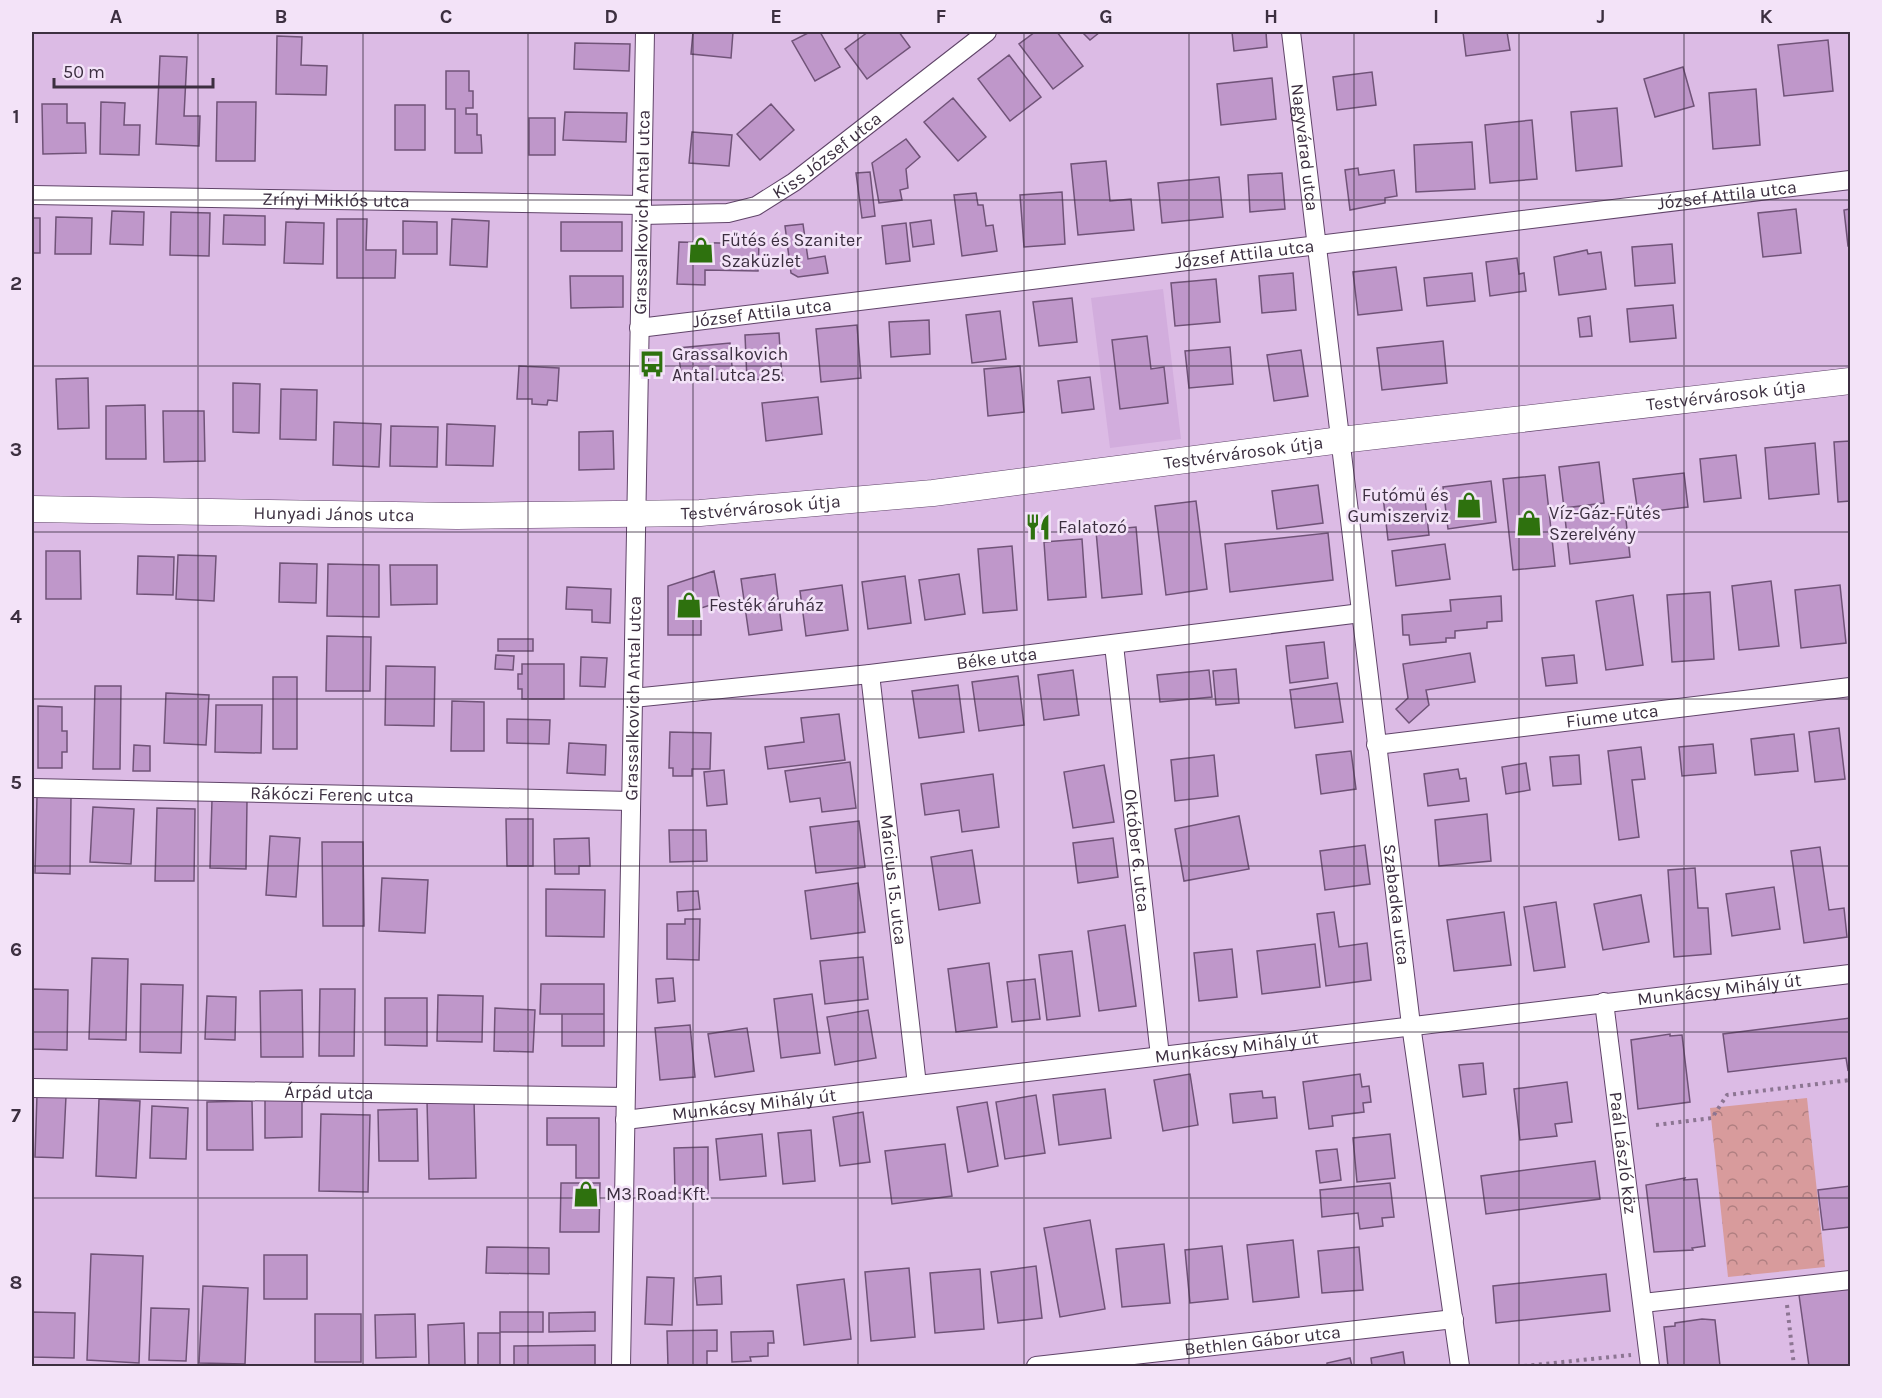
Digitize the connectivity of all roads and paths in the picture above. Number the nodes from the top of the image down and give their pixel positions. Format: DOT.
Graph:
graph roads {
  1 [pos="645,32"];
  2 [pos="987,32"];
  3 [pos="1291,32"];
  4 [pos="1851,180"];
  5 [pos="32,195"];
  6 [pos="642,210"];
  7 [pos="1317,246"];
  8 [pos="639,328"];
  9 [pos="1851,381"];
  10 [pos="1341,440"];
  11 [pos="32,509"];
  12 [pos="636,514"];
  13 [pos="1361,613"];
  14 [pos="1114,645"];
  15 [pos="870,674"];
  16 [pos="1851,687"];
  17 [pos="633,698"];
  18 [pos="1376,745"];
  19 [pos="32,788"];
  20 [pos="631,801"];
  21 [pos="1851,974"];
  22 [pos="1604,1002"];
  23 [pos="1411,1025"];
  24 [pos="1160,1056"];
  25 [pos="1851,1080"];
  26 [pos="917,1085"];
  27 [pos="32,1088"];
  28 [pos="626,1097"];
  29 [pos="625,1120"];
  30 [pos="1656,1125"];
  31 [pos="1851,1280"];
  32 [pos="1785,1287"];
  33 [pos="1644,1304"];
  34 [pos="1454,1319"];
  35 [pos="1649,1360"];
  36 [pos="621,1366"];
  37 [pos="1036,1366"];
  38 [pos="1460,1366"];
  39 [pos="1524,1366"];
  40 [pos="1794,1366"];
  1 -- 6 [label="street, Grassalkovich Antal utca"];
  2 -- 6 [label="street, Kiss József utca"];
  3 -- 7 [label="street, Nagyvárad utca"];
  4 -- 7 [label="street, József Attila utca"];
  5 -- 6 [label="street, Zrínyi Miklós utca"];
  6 -- 8 [label="street, Grassalkovich Antal utca"];
  7 -- 8 [label="street, József Attila utca"];
  7 -- 10 [label="street, Nagyvárad utca"];
  8 -- 12 [label="street, Grassalkovich Antal utca"];
  9 -- 10 [label="street, Testvérvárosok útja"];
  10 -- 12 [label="street, Testvérvárosok útja"];
  10 -- 13 [label="street, Szabadka utca"];
  11 -- 12 [label="street, Hunyadi János utca"];
  12 -- 17 [label="street, Grassalkovich Antal utca"];
  13 -- 14 [label="street, Béke utca"];
  13 -- 18 [label="street, Szabadka utca"];
  14 -- 15 [label="street, Béke utca"];
  14 -- 24 [label="street, Október 6. utca"];
  15 -- 17 [label="street, Béke utca"];
  15 -- 26 [label="street, Március 15. utca"];
  16 -- 18 [label="street, Fiume utca"];
  17 -- 20 [label="street, Grassalkovich Antal utca"];
  18 -- 23 [label="street, Szabadka utca"];
  19 -- 20 [label="street, Rákóczi Ferenc utca"];
  20 -- 28 [label="street, Grassalkovich Antal utca"];
  21 -- 22 [label="street, Munkácsy Mihály út"];
  22 -- 23 [label="street, Munkácsy Mihály út"];
  22 -- 33 [label="street, Paál László köz"];
  23 -- 24 [label="street, Munkácsy Mihály út"];
  23 -- 34 [label="street, Szabadka utca"];
  24 -- 26 [label="street, Munkácsy Mihály út"];
  25 -- 30 [label="path"];
  26 -- 29 [label="street, Munkácsy Mihály út"];
  27 -- 28 [label="street, Árpád utca"];
  28 -- 29 [label="street, Grassalkovich Antal utca"];
  29 -- 36 [label="street, Grassalkovich Antal utca"];
  31 -- 32 [label="street"];
  32 -- 33 [label="street"];
  32 -- 40 [label="path"];
  33 -- 35 [label="street, Paál László köz"];
  34 -- 37 [label="street, Bethlen Gábor utca"];
  34 -- 38 [label="street, Szabadka utca"];
  35 -- 39 [label="path"];
}
